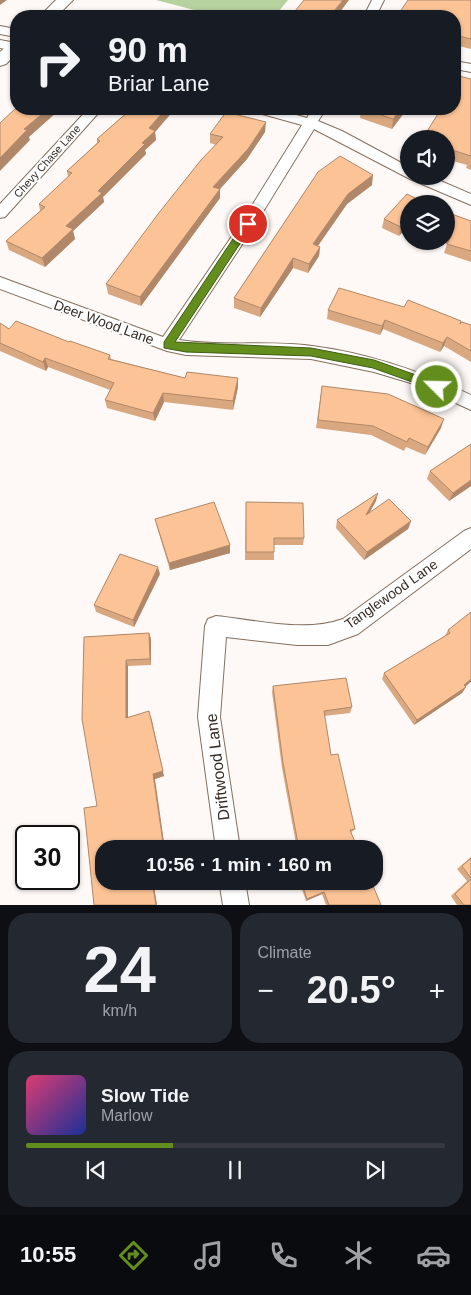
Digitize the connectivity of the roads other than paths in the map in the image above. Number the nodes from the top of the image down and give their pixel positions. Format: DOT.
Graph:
graph roads {
  1 [pos="65,0"];
  2 [pos="54,10"];
  3 [pos="0,30"];
  4 [pos="10,40"];
  5 [pos="10,47"];
  6 [pos="0,60"];
  7 [pos="90,115"];
  8 [pos="281,115"];
  9 [pos="315,115"];
  10 [pos="310,123"];
  11 [pos="400,170"];
  12 [pos="436,185"];
  13 [pos="471,200"];
  14 [pos="0,213"];
  15 [pos="0,283"];
  16 [pos="168,345"];
  17 [pos="471,403"];
  18 [pos="471,537"];
  19 [pos="216,626"];
  20 [pos="227,840"];
  21 [pos="234,890"];
  22 [pos="236,905"];
  1 -- 2 [label="street"];
  3 -- 4 [label="street"];
  5 -- 6 [label="street"];
  7 -- 14 [label="street, Chevy Chase Lane"];
  8 -- 10 [label="street"];
  9 -- 10 [label="street"];
  10 -- 11 [label="street"];
  10 -- 16 [label="street"];
  12 -- 13 [label="street"];
  15 -- 16 [label="street, Deer Wood Lane"];
  16 -- 17 [label="street, Deer Wood Lane"];
  18 -- 19 [label="street, Tanglewood Lane"];
  19 -- 20 [label="street, Driftwood Lane"];
  21 -- 22 [label="street"];
}
